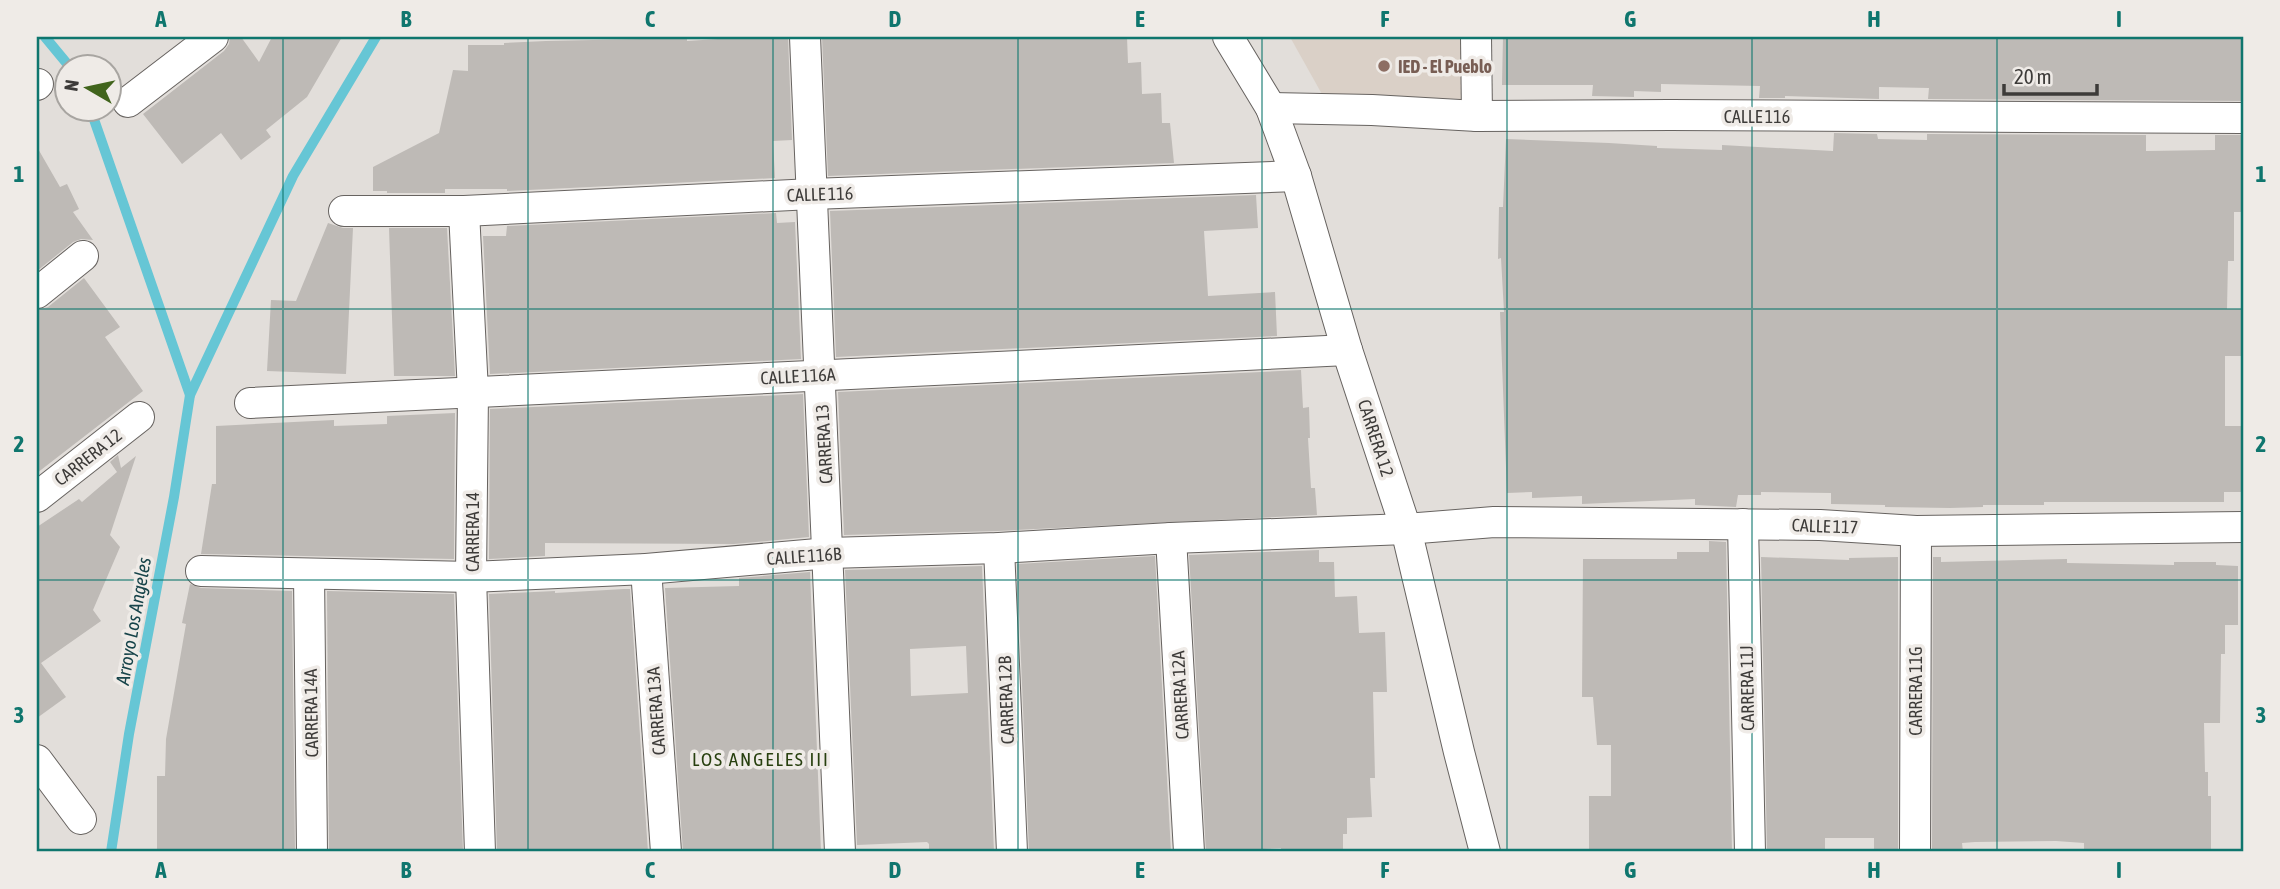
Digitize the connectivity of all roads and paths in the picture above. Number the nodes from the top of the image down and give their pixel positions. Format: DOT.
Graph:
graph roads {
  1 [pos="213,37"];
  2 [pos="805,37"];
  3 [pos="1228,37"];
  4 [pos="1476,37"];
  5 [pos="128,102"];
  6 [pos="1271,108"];
  7 [pos="1477,116"];
  8 [pos="2243,118"];
  9 [pos="1296,176"];
  10 [pos="813,194"];
  11 [pos="344,211"];
  12 [pos="464,211"];
  13 [pos="83,256"];
  14 [pos="37,293"];
  15 [pos="1347,350"];
  16 [pos="821,375"];
  17 [pos="473,392"];
  18 [pos="250,403"];
  19 [pos="139,417"];
  20 [pos="37,497"];
  21 [pos="1743,524"];
  22 [pos="2243,527"];
  23 [pos="1406,529"];
  24 [pos="1916,531"];
  25 [pos="1171,538"];
  26 [pos="999,548"];
  27 [pos="829,553"];
  28 [pos="646,569"];
  29 [pos="201,571"];
  30 [pos="309,574"];
  31 [pos="471,577"];
  32 [pos="37,760"];
  33 [pos="81,818"];
  34 [pos="312,852"];
  35 [pos="480,852"];
  36 [pos="666,852"];
  37 [pos="841,852"];
  38 [pos="1012,852"];
  39 [pos="1189,852"];
  40 [pos="1485,852"];
  41 [pos="1750,852"];
  42 [pos="1914,852"];
  1 -- 5 [label="street"];
  2 -- 10 [label="street, CARRERA 13"];
  3 -- 6 [label="street, CARRERA 12"];
  4 -- 7 [label="street"];
  6 -- 7 [label="street, CALLE 116"];
  6 -- 9 [label="street, CARRERA 12"];
  7 -- 8 [label="street, CALLE 116"];
  9 -- 10 [label="street, CALLE 116"];
  9 -- 15 [label="street, CARRERA 12"];
  10 -- 12 [label="street, CALLE 116"];
  10 -- 16 [label="street, CARRERA 13"];
  11 -- 12 [label="street, CALLE 116"];
  12 -- 17 [label="street, CARRERA 14"];
  13 -- 14 [label="street"];
  15 -- 16 [label="street, CALLE 116A"];
  15 -- 23 [label="street, CARRERA 12"];
  16 -- 17 [label="street, CALLE 116A"];
  16 -- 27 [label="street, CARRERA 13"];
  17 -- 18 [label="street, CALLE 116A"];
  17 -- 31 [label="street, CARRERA 14"];
  19 -- 20 [label="street, CARRERA 12"];
  21 -- 23 [label="street, CALLE 117"];
  21 -- 24 [label="street, CALLE 117"];
  21 -- 41 [label="street, CARRERA 11J"];
  22 -- 24 [label="street, CALLE 117"];
  23 -- 25 [label="street, CALLE 116B"];
  23 -- 40 [label="street, CARRERA 12"];
  24 -- 42 [label="street, CARRERA 11G"];
  25 -- 26 [label="street, CALLE 116B"];
  25 -- 39 [label="street, CARRERA 12A"];
  26 -- 27 [label="street, CALLE 116B"];
  26 -- 38 [label="street, CARRERA 12B"];
  27 -- 28 [label="street, CALLE 116B"];
  27 -- 37 [label="street, CARRERA 13"];
  28 -- 31 [label="street, CALLE 116B"];
  28 -- 36 [label="street, CARRERA 13A"];
  29 -- 30 [label="street, CALLE 116B"];
  30 -- 31 [label="street, CALLE 116B"];
  30 -- 34 [label="street, CARRERA 14A"];
  31 -- 35 [label="street, CARRERA 14"];
  32 -- 33 [label="street"];
}
